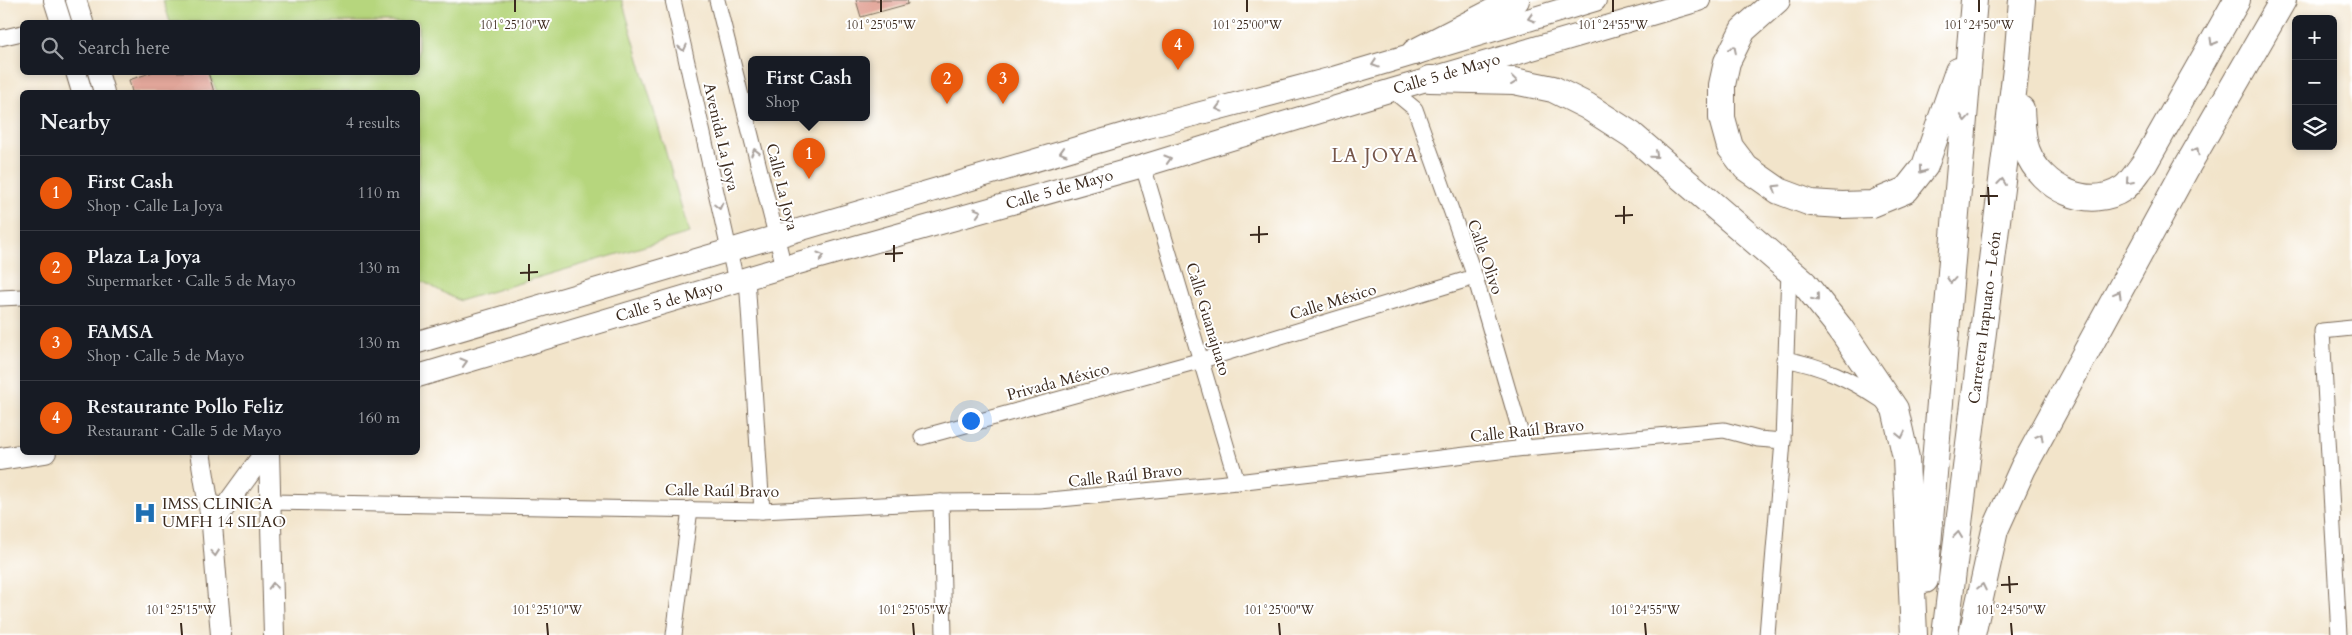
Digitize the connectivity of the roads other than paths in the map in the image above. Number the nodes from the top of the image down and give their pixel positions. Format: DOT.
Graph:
graph roads {
  1 [pos="54,0"];
  2 [pos="673,0"];
  3 [pos="717,0"];
  4 [pos="1595,0"];
  5 [pos="1699,0"];
  6 [pos="1776,0"];
  7 [pos="2022,0"];
  8 [pos="2237,0"];
  9 [pos="2283,0"];
  10 [pos="1507,2"];
  11 [pos="1973,12"];
  12 [pos="60,20"];
  13 [pos="20,33"];
  14 [pos="0,38"];
  15 [pos="1415,52"];
  16 [pos="2017,61"];
  17 [pos="77,75"];
  18 [pos="99,75"];
  19 [pos="1430,79"];
  20 [pos="81,90"];
  21 [pos="103,90"];
  22 [pos="1392,90"];
  23 [pos="1143,166"];
  24 [pos="777,238"];
  25 [pos="729,252"];
  26 [pos="784,266"];
  27 [pos="1789,271"];
  28 [pos="1475,278"];
  29 [pos="741,279"];
  30 [pos="20,297"];
  31 [pos="0,298"];
  32 [pos="2352,328"];
  33 [pos="420,341"];
  34 [pos="1784,359"];
  35 [pos="1202,360"];
  36 [pos="420,375"];
  37 [pos="1895,409"];
  38 [pos="922,437"];
  39 [pos="1782,441"];
  40 [pos="1525,448"];
  41 [pos="26,455"];
  42 [pos="200,455"];
  43 [pos="265,455"];
  44 [pos="267,455"];
  45 [pos="0,459"];
  46 [pos="1237,482"];
  47 [pos="271,502"];
  48 [pos="941,502"];
  49 [pos="690,508"];
  50 [pos="762,511"];
  51 [pos="212,525"];
  52 [pos="221,635"];
  53 [pos="274,635"];
  54 [pos="674,635"];
  55 [pos="944,635"];
  56 [pos="1767,635"];
  57 [pos="1914,635"];
  58 [pos="1920,635"];
  59 [pos="1945,635"];
  60 [pos="1972,635"];
  61 [pos="2340,635"];
  1 -- 12 [label="street"];
  2 -- 25 [label="street, Avenida La Joya, one-way"];
  24 -- 3 [label="street, Calle La Joya, one-way"];
  4 -- 15 [label="main road, Calle 5 de Mayo, one-way"];
  5 -- 19 [label="main road, Calle 5 de Mayo"];
  11 -- 6 [label="highway, one-way"];
  7 -- 16 [label="highway, Carretera Irapuato - León"];
  8 -- 16 [label="highway, one-way"];
  60 -- 9 [label="highway, one-way"];
  10 -- 15 [label="highway"];
  11 -- 58 [label="highway, one-way"];
  13 -- 14 [label="street"];
  15 -- 24 [label="main road, Calle 5 de Mayo, one-way"];
  59 -- 16 [label="highway, Carretera Irapuato - León, one-way"];
  17 -- 20 [label="street"];
  18 -- 21 [label="street"];
  19 -- 22 [label="main road, Calle 5 de Mayo"];
  19 -- 27 [label="highway, one-way"];
  23 -- 22 [label="main road, Calle 5 de Mayo, one-way"];
  22 -- 28 [label="street, Calle Olivo"];
  26 -- 23 [label="main road, Calle 5 de Mayo, one-way"];
  23 -- 35 [label="street, Calle Guanajuato"];
  24 -- 25 [label="main road, Calle 5 de Mayo"];
  24 -- 26 [label="street, Calle La Joya"];
  25 -- 29 [label="street, Avenida La Joya"];
  25 -- 33 [label="main road, Calle 5 de Mayo"];
  26 -- 29 [label="main road, Calle 5 de Mayo"];
  27 -- 34 [label="street"];
  27 -- 37 [label="highway, one-way"];
  28 -- 35 [label="street, Calle México"];
  28 -- 40 [label="street, Calle Olivo"];
  36 -- 29 [label="main road, Calle 5 de Mayo, one-way"];
  29 -- 50 [label="street"];
  30 -- 31 [label="street"];
  32 -- 61 [label="street"];
  34 -- 37 [label="street"];
  34 -- 39 [label="street"];
  35 -- 38 [label="street, Privada México"];
  35 -- 46 [label="street, Calle Guanajuato"];
  37 -- 57 [label="highway, one-way"];
  39 -- 40 [label="street, Calle Raúl Bravo"];
  39 -- 56 [label="street"];
  40 -- 46 [label="street, Calle Raúl Bravo"];
  41 -- 45 [label="main road"];
  42 -- 51 [label="street"];
  43 -- 51 [label="street"];
  44 -- 47 [label="street"];
  46 -- 48 [label="street, Calle Raúl Bravo"];
  47 -- 49 [label="street, Calle Raúl Bravo"];
  53 -- 47 [label="street, one-way"];
  48 -- 50 [label="street, Calle Raúl Bravo"];
  48 -- 55 [label="street"];
  49 -- 50 [label="street, Calle Raúl Bravo"];
  49 -- 54 [label="street"];
  51 -- 52 [label="street, one-way"];
}
